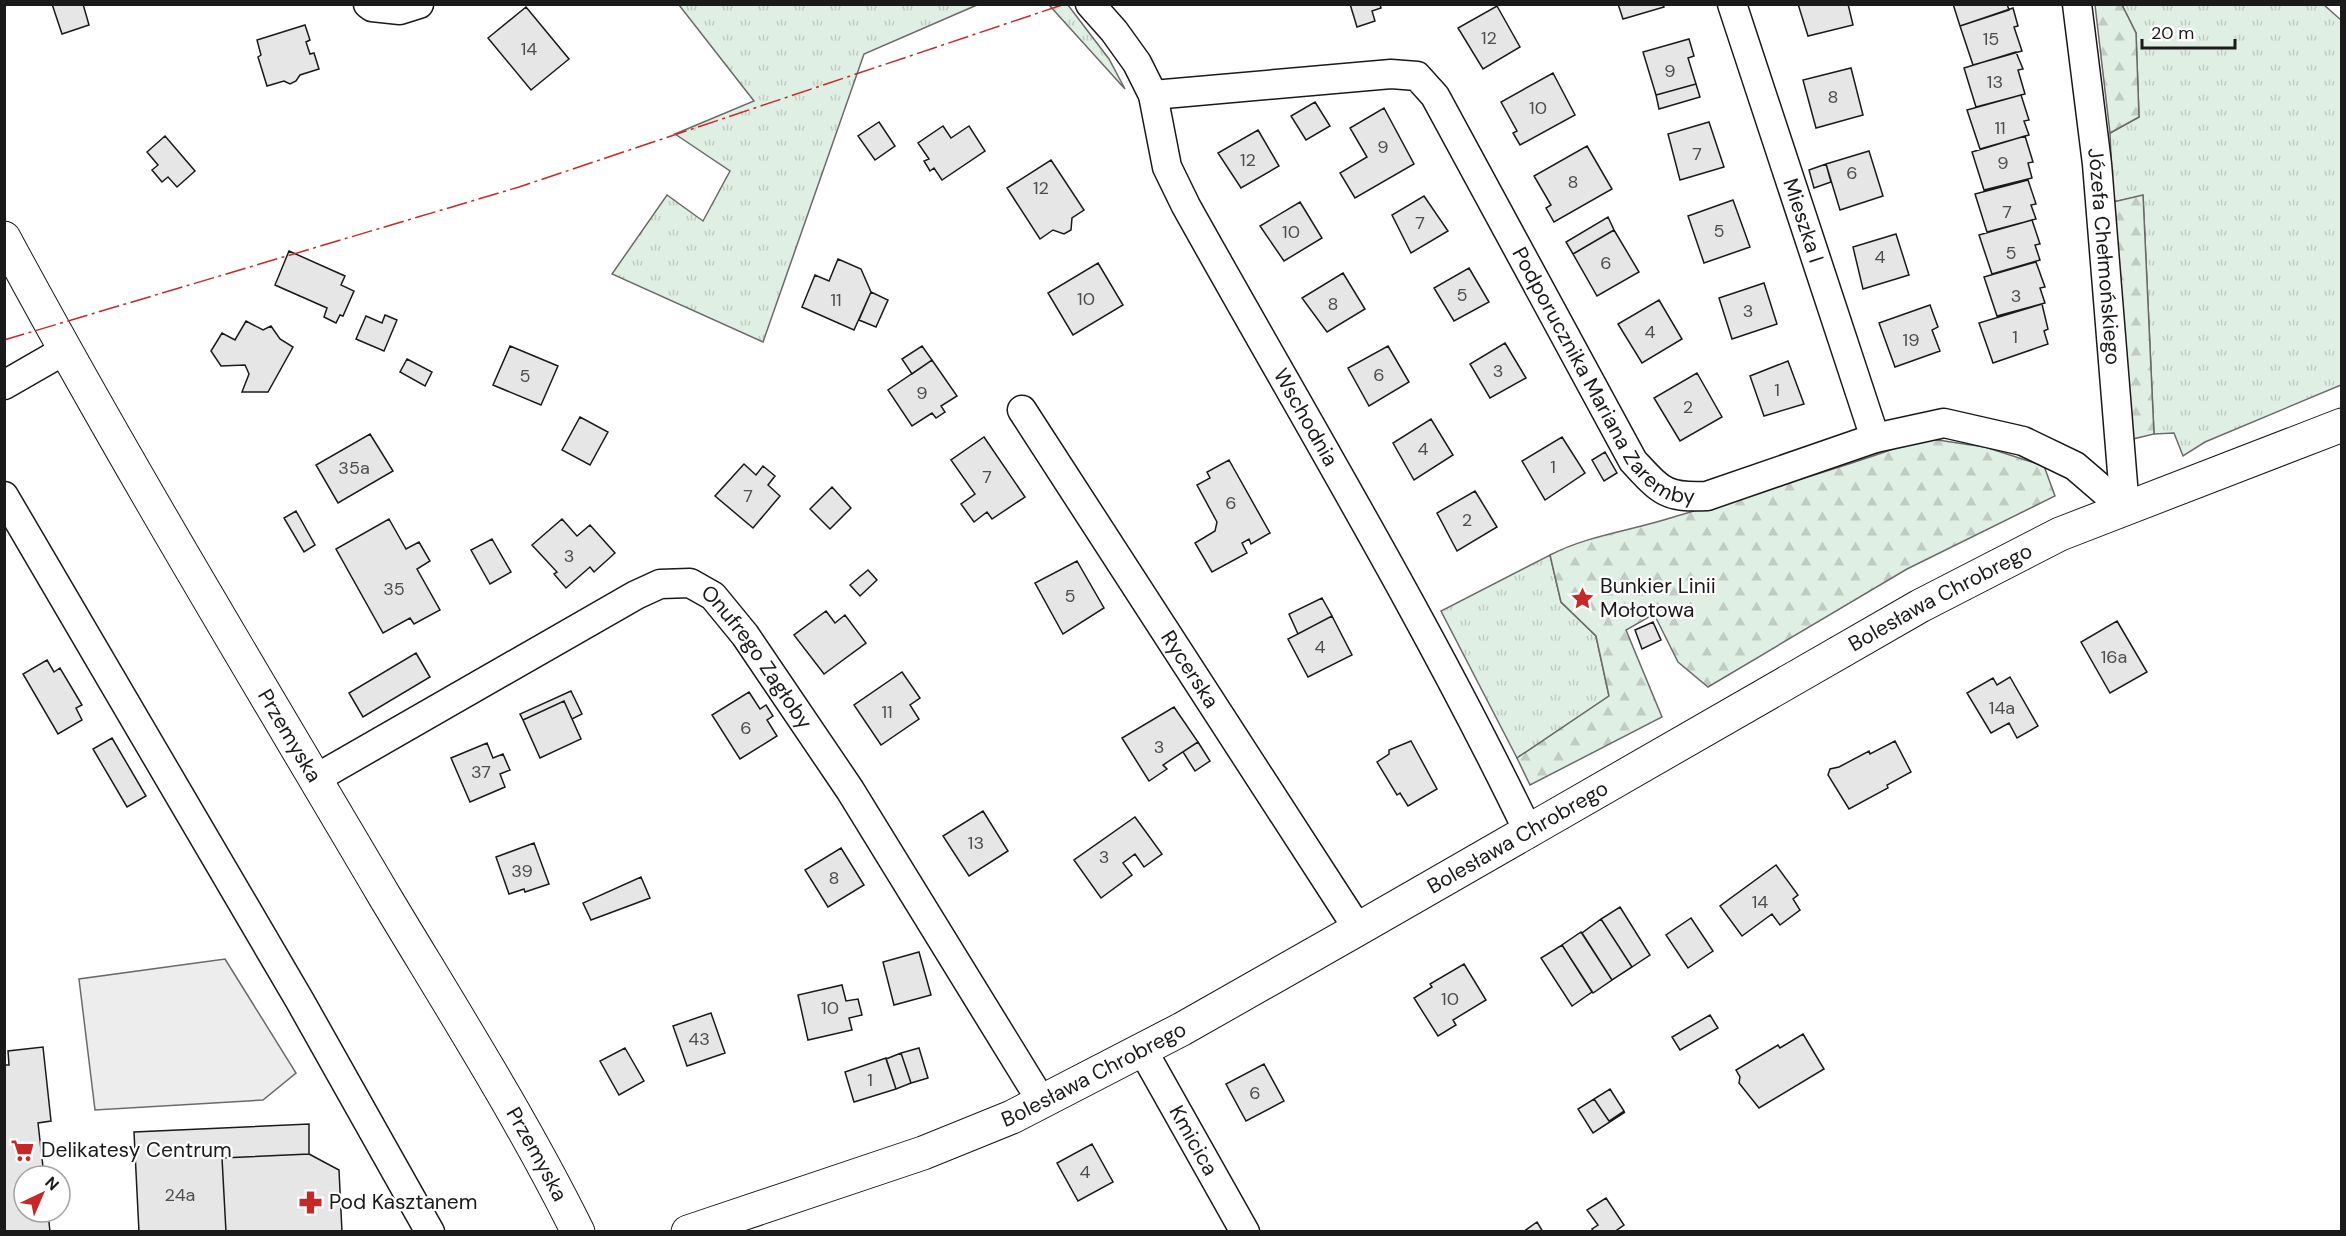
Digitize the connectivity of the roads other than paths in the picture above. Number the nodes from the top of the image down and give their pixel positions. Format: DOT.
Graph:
graph roads {
  1 [pos="368,4"];
  2 [pos="419,4"];
  3 [pos="1090,4"];
  4 [pos="1732,4"];
  5 [pos="2077,4"];
  6 [pos="1153,95"];
  7 [pos="4,238"];
  8 [pos="64,350"];
  9 [pos="4,385"];
  10 [pos="1022,410"];
  11 [pos="2342,425"];
  12 [pos="1875,438"];
  13 [pos="4,496"];
  14 [pos="2125,509"];
  15 [pos="315,778"];
  16 [pos="1529,833"];
  17 [pos="1358,930"];
  18 [pos="1142,1049"];
  19 [pos="1042,1102"];
  20 [pos="430,1232"];
  21 [pos="579,1232"];
  22 [pos="688,1232"];
  23 [pos="1245,1232"];
  1 -- 2 [label="street"];
  3 -- 6 [label="street, Wschodnia"];
  4 -- 12 [label="street, Mieszka I"];
  5 -- 14 [label="street, Józefa Chełmońskiego"];
  6 -- 12 [label="street, Podporucznika Mariana Zaremby"];
  6 -- 16 [label="street, Wschodnia"];
  7 -- 8 [label="street, Przemyska"];
  8 -- 9 [label="street"];
  8 -- 15 [label="street, Przemyska"];
  10 -- 17 [label="street, Rycerska"];
  11 -- 14 [label="street, Bolesława Chrobrego"];
  12 -- 14 [label="street, Podporucznika Mariana Zaremby"];
  13 -- 20 [label="street"];
  14 -- 16 [label="street, Bolesława Chrobrego"];
  15 -- 19 [label="street, Onufrego Zagłoby"];
  15 -- 21 [label="street, Przemyska"];
  16 -- 17 [label="street, Bolesława Chrobrego"];
  17 -- 18 [label="street, Bolesława Chrobrego"];
  18 -- 19 [label="street, Bolesława Chrobrego"];
  18 -- 23 [label="street, Kmicica"];
  19 -- 22 [label="street, Bolesława Chrobrego"];
}
